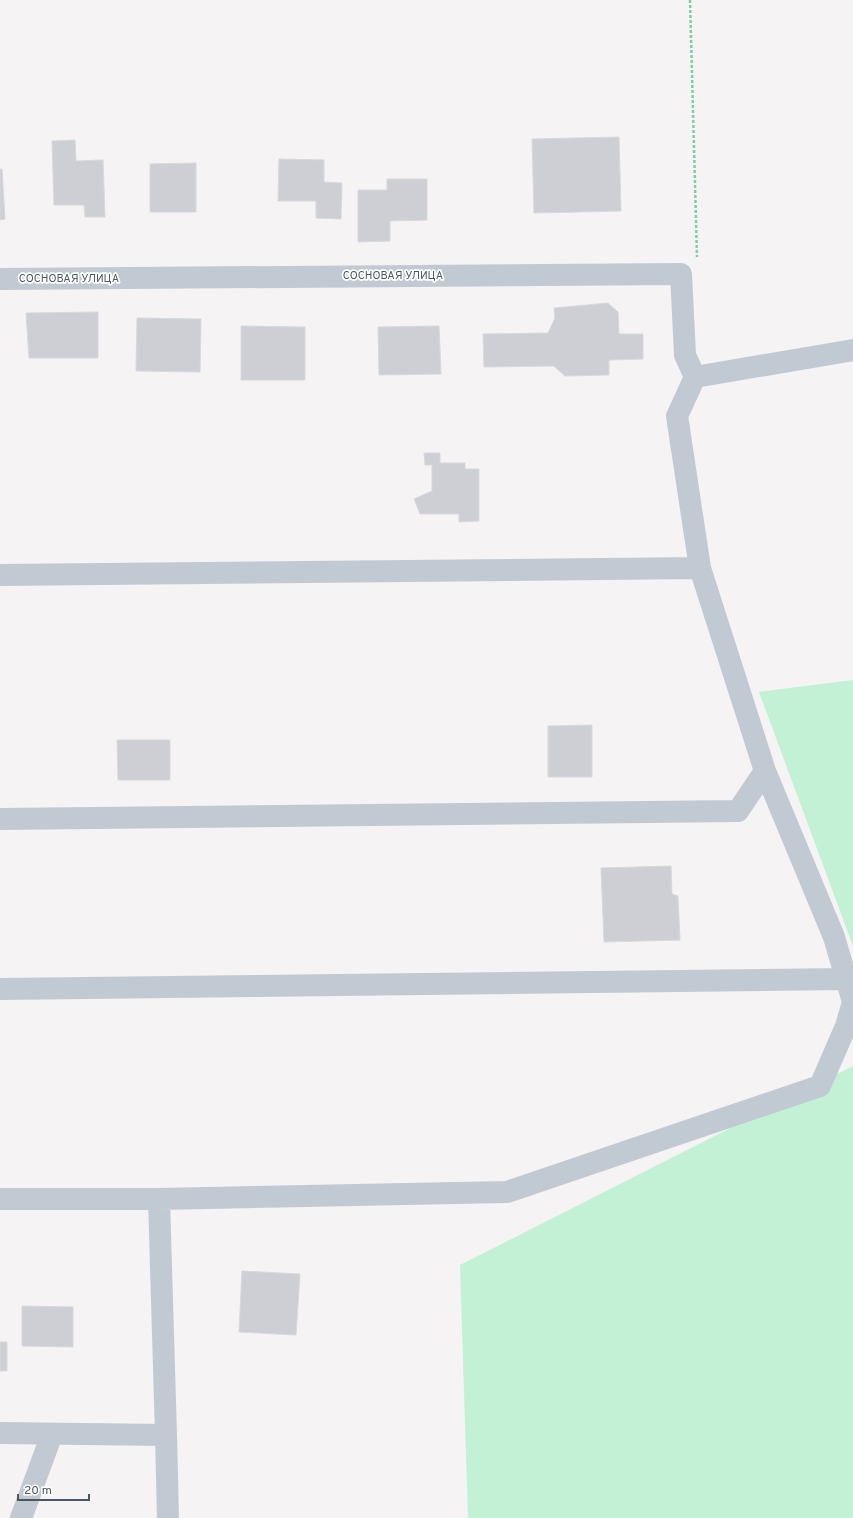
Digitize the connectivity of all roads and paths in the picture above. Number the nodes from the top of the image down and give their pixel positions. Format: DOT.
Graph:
graph roads {
  1 [pos="690,0"];
  2 [pos="681,274"];
  3 [pos="0,279"];
  4 [pos="853,350"];
  5 [pos="695,377"];
  6 [pos="700,568"];
  7 [pos="0,575"];
  8 [pos="765,771"];
  9 [pos="0,819"];
  10 [pos="846,979"];
  11 [pos="0,989"];
  12 [pos="0,1199"];
  13 [pos="159,1199"];
  14 [pos="0,1433"];
  15 [pos="52,1434"];
  16 [pos="166,1435"];
  17 [pos="21,1518"];
  18 [pos="168,1518"];
  1 -- 2 [label="path"];
  2 -- 3 [label="street, СОСНОВАЯ УЛИЦА"];
  2 -- 5 [label="street"];
  4 -- 5 [label="street"];
  5 -- 6 [label="street"];
  6 -- 7 [label="street"];
  6 -- 8 [label="street"];
  8 -- 9 [label="street"];
  8 -- 10 [label="street"];
  10 -- 11 [label="street"];
  10 -- 13 [label="street"];
  12 -- 13 [label="street"];
  13 -- 16 [label="street"];
  14 -- 15 [label="street"];
  15 -- 16 [label="street"];
  15 -- 17 [label="street"];
  16 -- 18 [label="street"];
}
